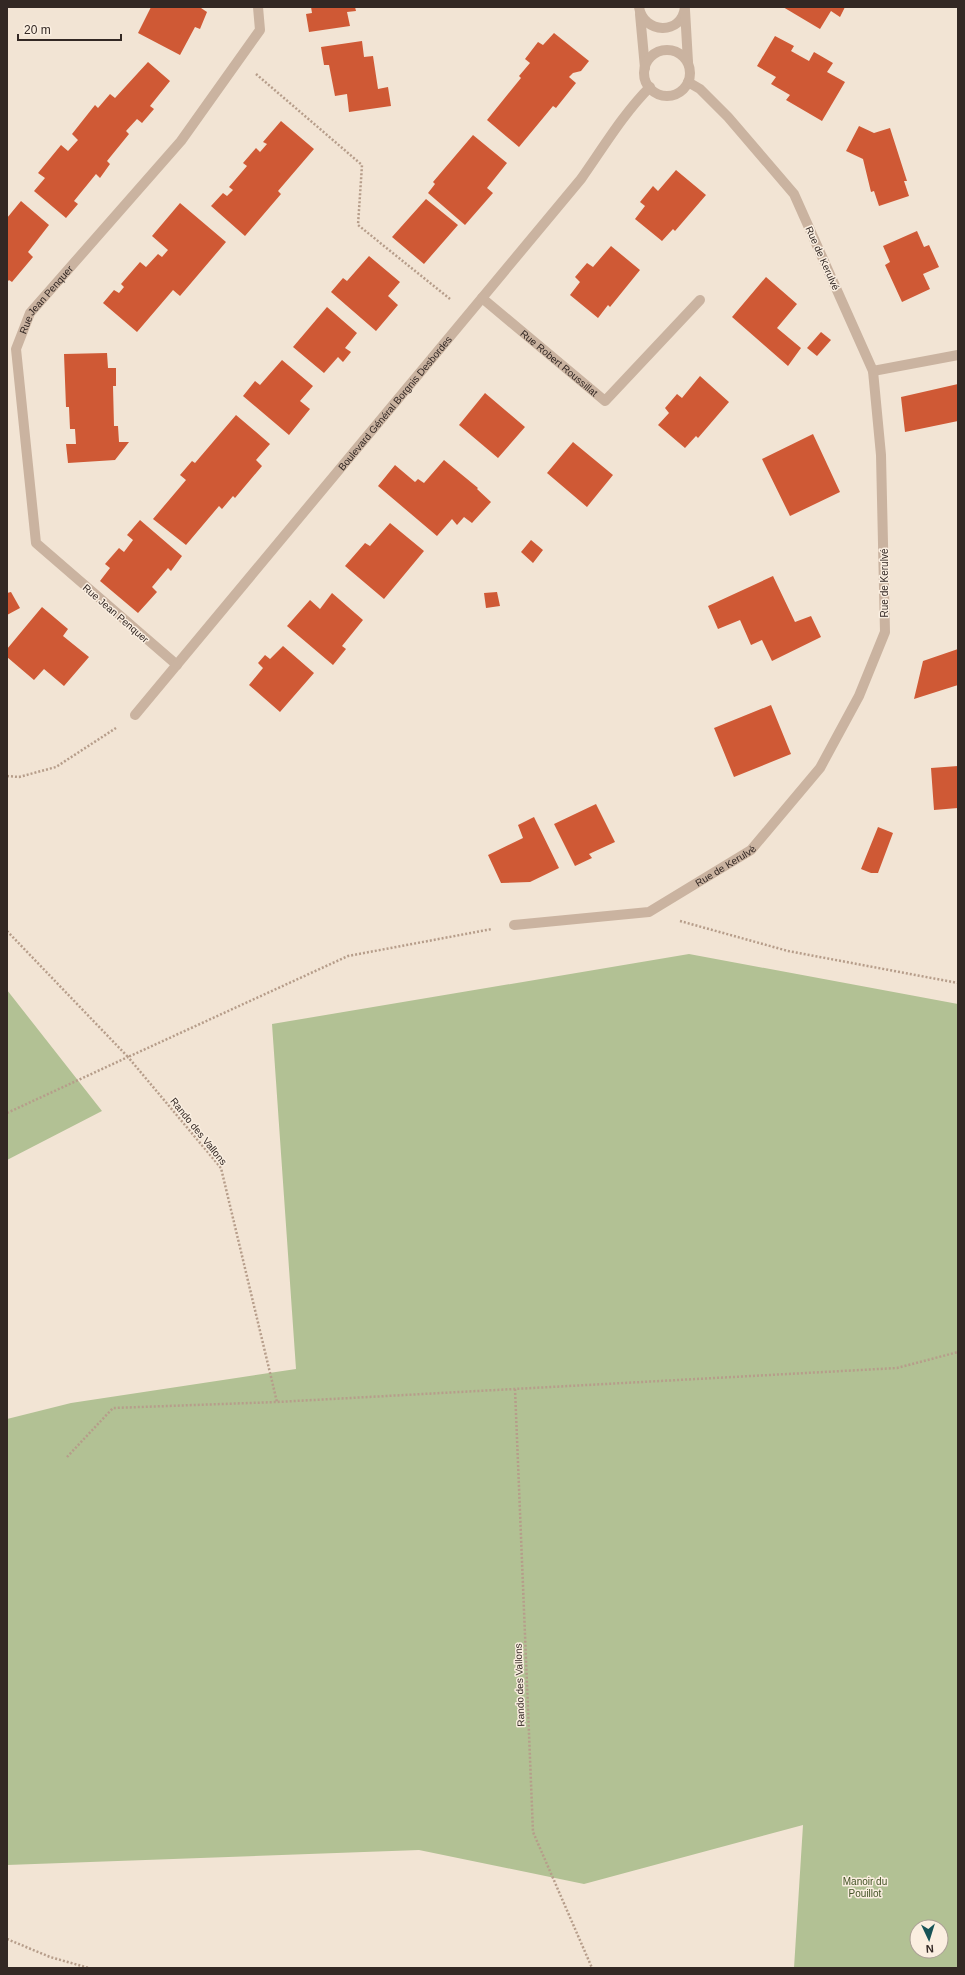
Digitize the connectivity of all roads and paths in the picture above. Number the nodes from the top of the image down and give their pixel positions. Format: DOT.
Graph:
graph roads {
  1 [pos="258,7"];
  2 [pos="639,8"];
  3 [pos="685,8"];
  4 [pos="239,59"];
  5 [pos="688,62"];
  6 [pos="645,68"];
  7 [pos="688,82"];
  8 [pos="650,87"];
  9 [pos="482,298"];
  10 [pos="700,300"];
  11 [pos="469,314"];
  12 [pos="958,355"];
  13 [pos="873,371"];
  14 [pos="177,665"];
  15 [pos="135,715"];
  16 [pos="7,776"];
  17 [pos="649,912"];
  18 [pos="514,925"];
  19 [pos="7,931"];
  20 [pos="958,983"];
  21 [pos="128,1057"];
  22 [pos="7,1113"];
  23 [pos="958,1352"];
  24 [pos="516,1389"];
  25 [pos="277,1402"];
  26 [pos="67,1457"];
  27 [pos="7,1939"];
  28 [pos="89,1968"];
  29 [pos="592,1968"];
  1 -- 4 [label="street, Rue Jean Penquer"];
  2 -- 3 [label="street"];
  2 -- 6 [label="street"];
  3 -- 5 [label="street"];
  4 -- 11 [label="path"];
  4 -- 14 [label="street, Rue Jean Penquer"];
  5 -- 6 [label="street"];
  5 -- 7 [label="street"];
  6 -- 8 [label="street"];
  7 -- 8 [label="street"];
  7 -- 13 [label="street, Rue de Kerulvé"];
  8 -- 9 [label="street, Boulevard Général Borgnis Desbordes"];
  9 -- 10 [label="street, Rue Robert Roussillat"];
  9 -- 11 [label="street, Boulevard Général Borgnis Desbordes"];
  11 -- 14 [label="street, Boulevard Général Borgnis Desbordes"];
  12 -- 13 [label="street"];
  13 -- 17 [label="street, Rue de Kerulvé"];
  14 -- 15 [label="street, Boulevard Général Borgnis Desbordes"];
  15 -- 16 [label="path"];
  17 -- 18 [label="street, Rue de Kerulvé"];
  17 -- 20 [label="path"];
  18 -- 21 [label="path"];
  19 -- 21 [label="path, Rando des Vallons"];
  21 -- 22 [label="path"];
  21 -- 25 [label="path, Rando des Vallons"];
  23 -- 24 [label="path"];
  24 -- 25 [label="path"];
  24 -- 29 [label="path, Rando des Vallons"];
  25 -- 26 [label="path"];
  27 -- 28 [label="path"];
}
